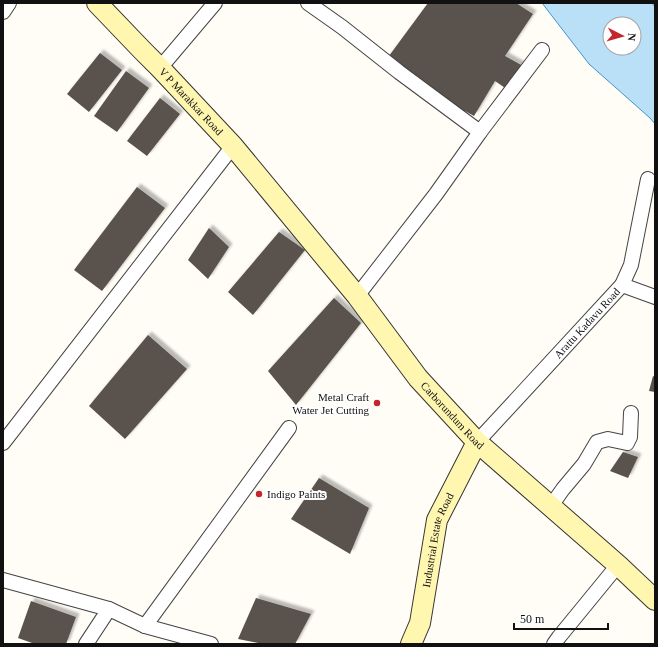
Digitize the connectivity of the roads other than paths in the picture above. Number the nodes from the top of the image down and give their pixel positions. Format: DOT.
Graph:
graph roads {
  1 [pos="9,3"];
  2 [pos="97,3"];
  3 [pos="215,3"];
  4 [pos="308,3"];
  5 [pos="3,12"];
  6 [pos="542,50"];
  7 [pos="160,68"];
  8 [pos="480,132"];
  9 [pos="233,146"];
  10 [pos="648,179"];
  11 [pos="280,203"];
  12 [pos="622,286"];
  13 [pos="357,296"];
  14 [pos="655,297"];
  15 [pos="631,413"];
  16 [pos="289,428"];
  17 [pos="477,442"];
  18 [pos="3,443"];
  19 [pos="551,506"];
  20 [pos="618,565"];
  21 [pos="3,580"];
  22 [pos="655,600"];
  23 [pos="108,609"];
  24 [pos="145,626"];
  25 [pos="86,644"];
  26 [pos="211,644"];
  27 [pos="411,644"];
  28 [pos="554,644"];
  1 -- 5 [label="street"];
  2 -- 7 [label="street, V P Marakkar Road"];
  3 -- 7 [label="street"];
  4 -- 8 [label="street"];
  6 -- 8 [label="street"];
  7 -- 9 [label="street, V P Marakkar Road"];
  8 -- 13 [label="street"];
  9 -- 11 [label="street, V P Marakkar Road"];
  9 -- 18 [label="street"];
  10 -- 12 [label="street, Arattu Kadavu Road"];
  11 -- 13 [label="street, Carborundum Road"];
  12 -- 14 [label="street"];
  12 -- 17 [label="street, Arattu Kadavu Road"];
  13 -- 17 [label="street, Carborundum Road"];
  15 -- 19 [label="street"];
  16 -- 24 [label="street"];
  17 -- 19 [label="street, Carborundum Road"];
  17 -- 27 [label="street, Industrial Estate Road"];
  19 -- 20 [label="street, Carborundum Road"];
  20 -- 22 [label="street, Carborundum Road"];
  20 -- 28 [label="street"];
  21 -- 23 [label="street"];
  23 -- 24 [label="street"];
  23 -- 25 [label="street"];
  24 -- 26 [label="street"];
}
